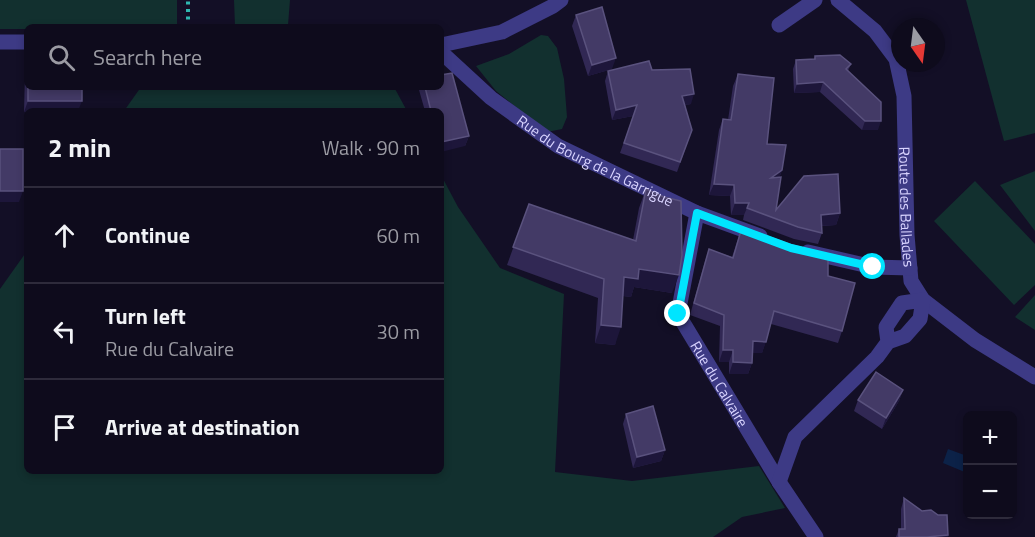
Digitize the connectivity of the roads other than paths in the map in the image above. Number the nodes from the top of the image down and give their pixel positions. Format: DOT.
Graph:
graph roads {
  1 [pos="561,0"];
  2 [pos="815,0"];
  3 [pos="838,0"];
  4 [pos="779,25"];
  5 [pos="0,42"];
  6 [pos="24,42"];
  7 [pos="444,44"];
  8 [pos="444,55"];
  9 [pos="697,213"];
  10 [pos="770,240"];
  11 [pos="791,248"];
  12 [pos="910,268"];
  13 [pos="923,300"];
  14 [pos="888,342"];
  15 [pos="1035,377"];
  16 [pos="779,482"];
  17 [pos="816,537"];
  1 -- 7 [label="street"];
  2 -- 4 [label="street"];
  3 -- 12 [label="street, Route des Ballades"];
  5 -- 6 [label="street"];
  8 -- 9 [label="street, Rue du Bourg de la Garrigue"];
  9 -- 10 [label="street, Rue du Bourg de la Garrigue"];
  9 -- 16 [label="street, Rue du Calvaire"];
  11 -- 12 [label="street"];
  12 -- 13 [label="street, Route des Ballades"];
  13 -- 14 [label="street"];
  13 -- 14 [label="street"];
  13 -- 15 [label="street, Route des Ballades"];
  14 -- 16 [label="street"];
  16 -- 17 [label="street, Rue du Calvaire"];
}
